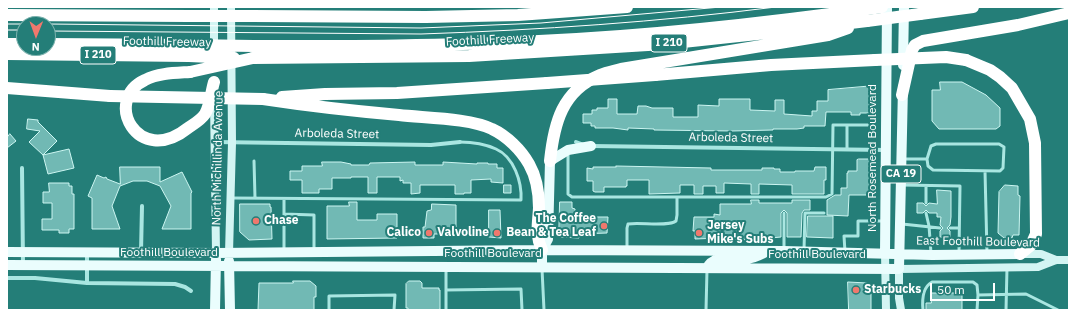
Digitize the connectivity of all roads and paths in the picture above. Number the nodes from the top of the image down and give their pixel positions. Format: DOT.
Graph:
graph roads {
  1 [pos="214,7"];
  2 [pos="231,7"];
  3 [pos="628,7"];
  4 [pos="882,7"];
  5 [pos="904,7"];
  6 [pos="973,7"];
  7 [pos="1069,13"];
  8 [pos="7,15"];
  9 [pos="867,21"];
  10 [pos="56,44"];
  11 [pos="189,51"];
  12 [pos="254,52"];
  13 [pos="7,54"];
  14 [pos="214,82"];
  15 [pos="7,88"];
  16 [pos="902,95"];
  17 [pos="263,99"];
  18 [pos="847,125"];
  19 [pos="872,125"];
  20 [pos="213,142"];
  21 [pos="460,142"];
  22 [pos="576,142"];
  23 [pos="232,143"];
  24 [pos="591,146"];
  25 [pos="832,149"];
  26 [pos="568,150"];
  27 [pos="847,150"];
  28 [pos="887,150"];
  29 [pos="901,159"];
  30 [pos="926,159"];
  31 [pos="254,161"];
  32 [pos="550,161"];
  33 [pos="22,168"];
  34 [pos="985,171"];
  35 [pos="901,185"];
  36 [pos="926,186"];
  37 [pos="677,197"];
  38 [pos="231,198"];
  39 [pos="255,198"];
  40 [pos="284,199"];
  41 [pos="926,203"];
  42 [pos="142,206"];
  43 [pos="784,213"];
  44 [pos="824,213"];
  45 [pos="926,213"];
  46 [pos="284,214"];
  47 [pos="886,221"];
  48 [pos="900,224"];
  49 [pos="929,226"];
  50 [pos="940,228"];
  51 [pos="950,228"];
  52 [pos="959,228"];
  53 [pos="542,250"];
  54 [pos="626,251"];
  55 [pos="770,251"];
  56 [pos="784,251"];
  57 [pos="7,252"];
  58 [pos="23,252"];
  59 [pos="87,252"];
  60 [pos="141,252"];
  61 [pos="284,252"];
  62 [pos="314,252"];
  63 [pos="804,252"];
  64 [pos="844,252"];
  65 [pos="885,252"];
  66 [pos="216,253"];
  67 [pos="229,253"];
  68 [pos="899,253"];
  69 [pos="932,254"];
  70 [pos="959,254"];
  71 [pos="987,254"];
  72 [pos="1020,254"];
  73 [pos="1056,260"];
  74 [pos="1069,260"];
  75 [pos="7,265"];
  76 [pos="24,265"];
  77 [pos="87,265"];
  78 [pos="215,266"];
  79 [pos="230,266"];
  80 [pos="446,267"];
  81 [pos="542,267"];
  82 [pos="1007,267"];
  83 [pos="707,268"];
  84 [pos="885,268"];
  85 [pos="899,268"];
  86 [pos="7,278"];
  87 [pos="87,283"];
  88 [pos="446,290"];
  89 [pos="191,291"];
  90 [pos="1006,294"];
  91 [pos="978,295"];
  92 [pos="216,310"];
  93 [pos="230,310"];
  94 [pos="329,310"];
  95 [pos="394,310"];
  96 [pos="446,310"];
  97 [pos="522,310"];
  98 [pos="544,310"];
  99 [pos="706,310"];
  100 [pos="886,310"];
  101 [pos="901,310"];
  102 [pos="923,310"];
  103 [pos="977,310"];
  104 [pos="1006,310"];
  105 [pos="1058,310"];
  1 -- 14 [label="main road, North Michillinda Avenue"];
  2 -- 23 [label="main road, North Michillinda Avenue"];
  3 -- 8 [label="highway, bridge"];
  4 -- 12 [label="highway"];
  4 -- 28 [label="main road, North Rosemead Boulevard / CA 19"];
  5 -- 16 [label="main road, CA 19"];
  6 -- 9 [label="highway, Foothill Freeway / I 210, bridge"];
  7 -- 16 [label="highway"];
  9 -- 12 [label="highway, Foothill Freeway / I 210"];
  9 -- 32 [label="highway"];
  10 -- 11 [label="highway"];
  11 -- 12 [label="highway, Foothill Freeway / I 210, bridge"];
  11 -- 13 [label="highway, Foothill Freeway / I 210"];
  12 -- 14 [label="highway, bridge"];
  14 -- 20 [label="main road, North Michillinda Avenue"];
  15 -- 17 [label="highway, bridge"];
  16 -- 29 [label="main road, CA 19"];
  17 -- 53 [label="highway"];
  17 -- 72 [label="highway, bridge"];
  18 -- 19 [label="lane"];
  18 -- 25 [label="lane"];
  18 -- 27 [label="lane"];
  20 -- 23 [label="street, Arboleda Street"];
  20 -- 66 [label="main road, North Michillinda Avenue"];
  21 -- 23 [label="street, Arboleda Street"];
  21 -- 40 [label="lane"];
  22 -- 24 [label="street, Arboleda Street"];
  23 -- 38 [label="main road, North Michillinda Avenue"];
  24 -- 25 [label="street, Arboleda Street"];
  24 -- 26 [label="main road"];
  25 -- 27 [label="street, Arboleda Street"];
  25 -- 37 [label="lane"];
  26 -- 32 [label="main road"];
  26 -- 37 [label="lane"];
  27 -- 28 [label="street, Arboleda Street"];
  28 -- 47 [label="main road, North Rosemead Boulevard / CA 19"];
  29 -- 30 [label="lane"];
  29 -- 35 [label="main road, CA 19"];
  30 -- 34 [label="lane"];
  30 -- 34 [label="lane"];
  31 -- 39 [label="lane"];
  32 -- 53 [label="main road"];
  33 -- 58 [label="street"];
  34 -- 71 [label="lane"];
  35 -- 36 [label="lane"];
  35 -- 48 [label="main road, CA 19"];
  36 -- 41 [label="lane"];
  36 -- 52 [label="lane"];
  37 -- 54 [label="lane"];
  38 -- 39 [label="lane"];
  38 -- 67 [label="main road, North Michillinda Avenue"];
  39 -- 40 [label="lane"];
  40 -- 46 [label="lane"];
  42 -- 60 [label="street"];
  43 -- 56 [label="lane"];
  44 -- 63 [label="lane"];
  45 -- 49 [label="lane"];
  46 -- 61 [label="lane"];
  46 -- 62 [label="lane"];
  47 -- 64 [label="lane"];
  47 -- 65 [label="main road, North Rosemead Boulevard / CA 19"];
  48 -- 49 [label="lane"];
  48 -- 68 [label="main road, CA 19"];
  49 -- 50 [label="lane"];
  49 -- 69 [label="lane"];
  51 -- 52 [label="lane"];
  52 -- 70 [label="lane"];
  53 -- 54 [label="main road, Foothill Boulevard"];
  53 -- 62 [label="main road, Foothill Boulevard"];
  53 -- 81 [label="main road"];
  54 -- 55 [label="main road, Foothill Boulevard"];
  55 -- 56 [label="main road, Foothill Boulevard"];
  55 -- 83 [label="main road"];
  56 -- 63 [label="main road, Foothill Boulevard"];
  57 -- 58 [label="main road, Foothill Boulevard"];
  58 -- 59 [label="main road, Foothill Boulevard"];
  58 -- 76 [label="street"];
  59 -- 60 [label="main road, Foothill Boulevard"];
  59 -- 77 [label="street"];
  60 -- 66 [label="main road, Foothill Boulevard"];
  61 -- 62 [label="main road, Foothill Boulevard"];
  61 -- 67 [label="main road, Foothill Boulevard"];
  63 -- 64 [label="main road, Foothill Boulevard"];
  64 -- 65 [label="main road, Foothill Boulevard"];
  65 -- 68 [label="main road, Foothill Boulevard"];
  65 -- 84 [label="main road, North Rosemead Boulevard / CA 19"];
  66 -- 67 [label="main road, Foothill Boulevard"];
  66 -- 78 [label="main road, North Michillinda Avenue"];
  67 -- 79 [label="main road, North Michillinda Avenue"];
  68 -- 69 [label="main road, East Foothill Boulevard"];
  68 -- 85 [label="main road, CA 19"];
  69 -- 70 [label="main road, East Foothill Boulevard"];
  70 -- 71 [label="main road, East Foothill Boulevard"];
  71 -- 72 [label="main road, East Foothill Boulevard"];
  72 -- 73 [label="main road, East Foothill Boulevard"];
  73 -- 74 [label="main road, East Foothill Boulevard"];
  73 -- 82 [label="main road, East Foothill Boulevard"];
  75 -- 76 [label="main road, Foothill Boulevard"];
  76 -- 77 [label="main road, Foothill Boulevard"];
  77 -- 78 [label="main road, Foothill Boulevard"];
  77 -- 87 [label="street"];
  78 -- 79 [label="main road, Foothill Boulevard"];
  78 -- 92 [label="main road, North Michillinda Avenue"];
  79 -- 80 [label="main road, Foothill Boulevard"];
  79 -- 93 [label="main road, North Michillinda Avenue"];
  80 -- 81 [label="main road, Foothill Boulevard"];
  80 -- 88 [label="lane"];
  81 -- 83 [label="main road, Foothill Boulevard"];
  81 -- 98 [label="lane"];
  82 -- 85 [label="main road, East Foothill Boulevard"];
  82 -- 90 [label="lane"];
  83 -- 84 [label="main road, Foothill Boulevard"];
  83 -- 99 [label="lane"];
  84 -- 85 [label="main road, Foothill Boulevard"];
  84 -- 100 [label="main road, North Rosemead Boulevard"];
  85 -- 101 [label="main road"];
  86 -- 87 [label="street"];
  87 -- 89 [label="street"];
  88 -- 96 [label="lane"];
  88 -- 97 [label="lane"];
  90 -- 91 [label="lane"];
  90 -- 104 [label="lane"];
  90 -- 105 [label="lane"];
  91 -- 102 [label="lane"];
  91 -- 103 [label="lane"];
  94 -- 95 [label="lane"];
}
